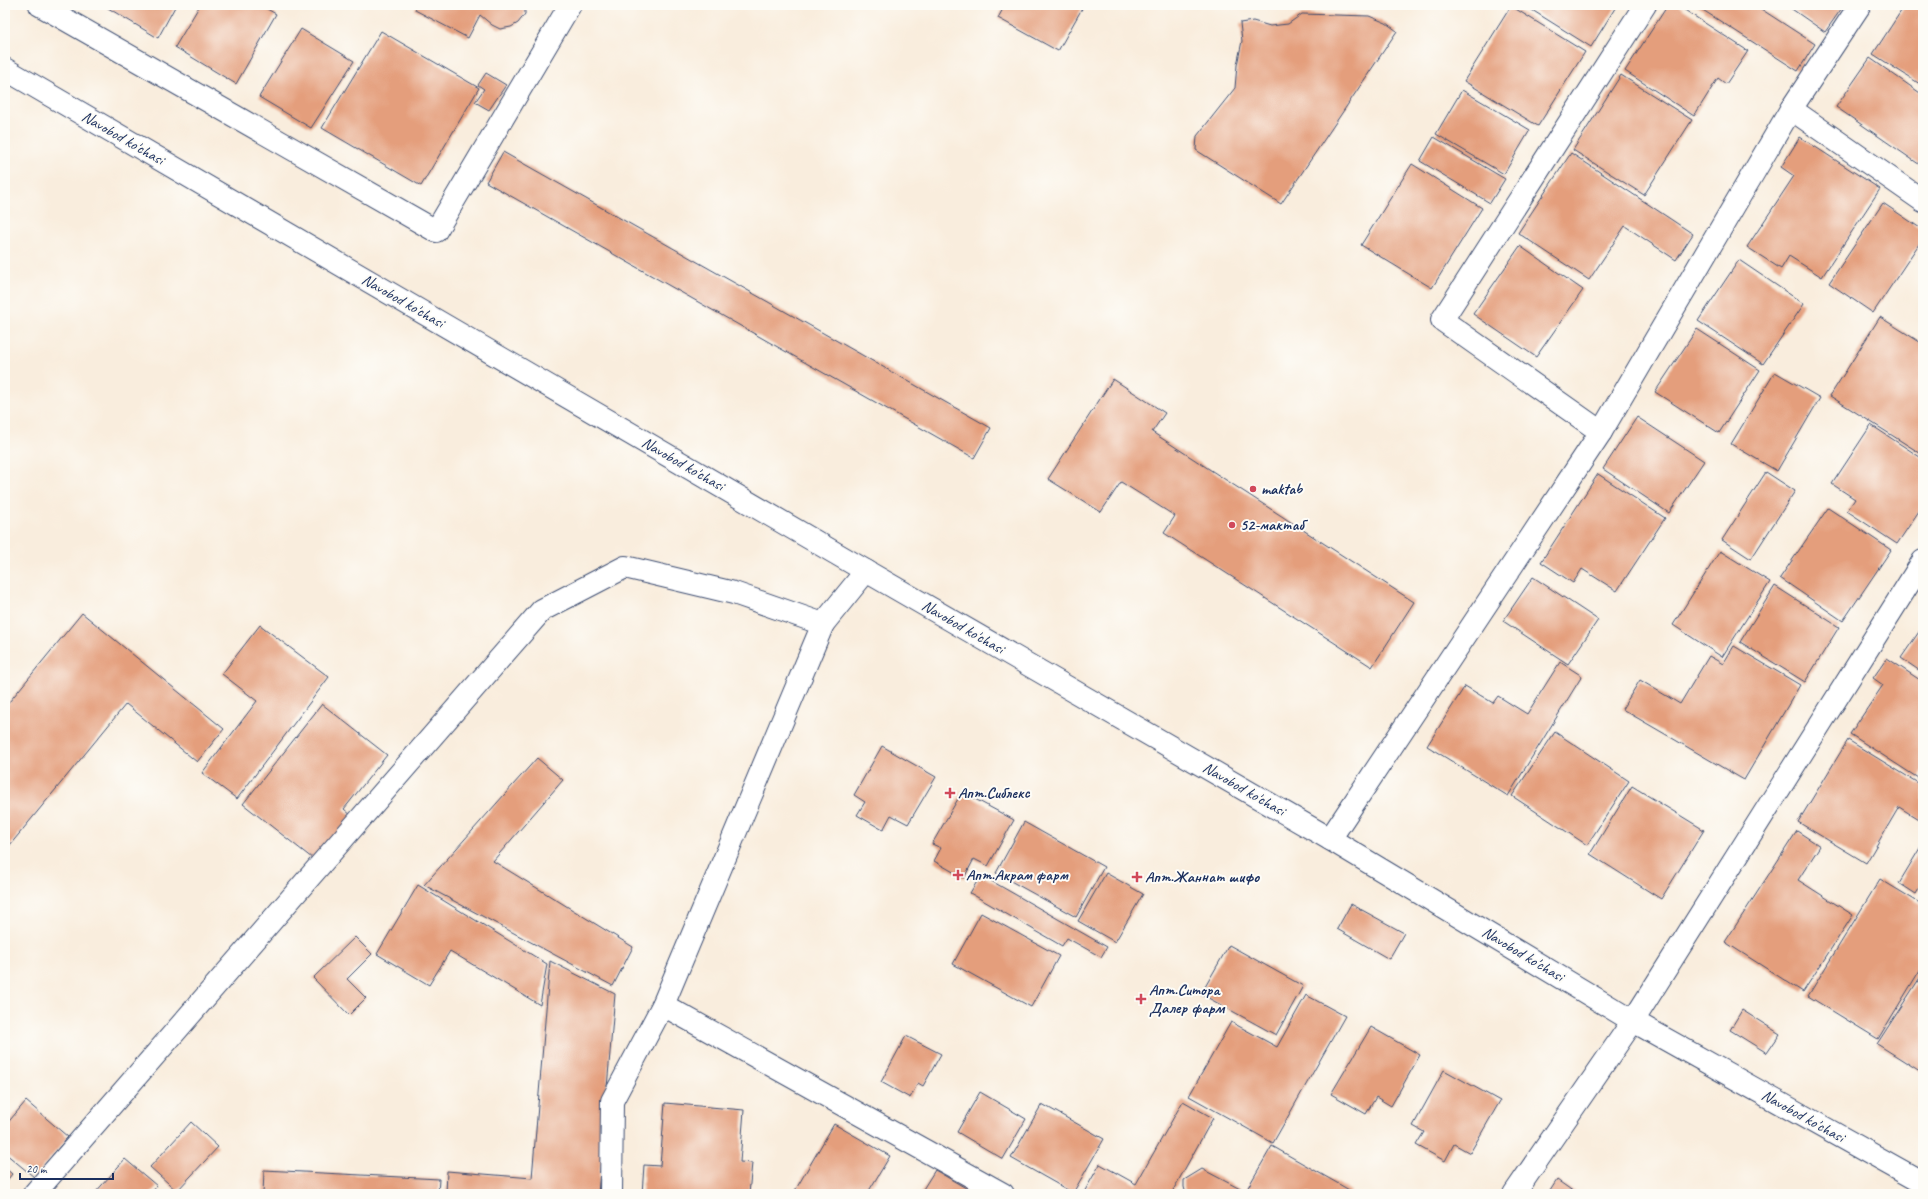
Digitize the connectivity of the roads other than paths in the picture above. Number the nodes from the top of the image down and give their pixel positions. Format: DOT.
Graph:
graph roads {
  1 [pos="40,5"];
  2 [pos="570,5"];
  3 [pos="1644,5"];
  4 [pos="1860,5"];
  5 [pos="5,69"];
  6 [pos="1791,109"];
  7 [pos="1923,201"];
  8 [pos="1601,432"];
  9 [pos="1923,561"];
  10 [pos="866,571"];
  11 [pos="823,624"];
  12 [pos="1330,839"];
  13 [pos="663,1005"];
  14 [pos="1633,1021"];
  15 [pos="1923,1183"];
  16 [pos="34,1194"];
  17 [pos="611,1194"];
  18 [pos="1003,1194"];
  19 [pos="1514,1194"];
  1 -- 2 [label="street"];
  3 -- 8 [label="street"];
  4 -- 6 [label="street"];
  5 -- 10 [label="street, Navobod ko'chasi"];
  6 -- 7 [label="street"];
  6 -- 8 [label="street"];
  8 -- 12 [label="street"];
  9 -- 14 [label="street"];
  10 -- 11 [label="street"];
  10 -- 12 [label="street, Navobod ko'chasi"];
  11 -- 13 [label="street"];
  11 -- 16 [label="street"];
  12 -- 14 [label="street, Navobod ko'chasi"];
  13 -- 17 [label="street"];
  13 -- 18 [label="street"];
  14 -- 15 [label="street, Navobod ko'chasi"];
  14 -- 19 [label="street"];
}
